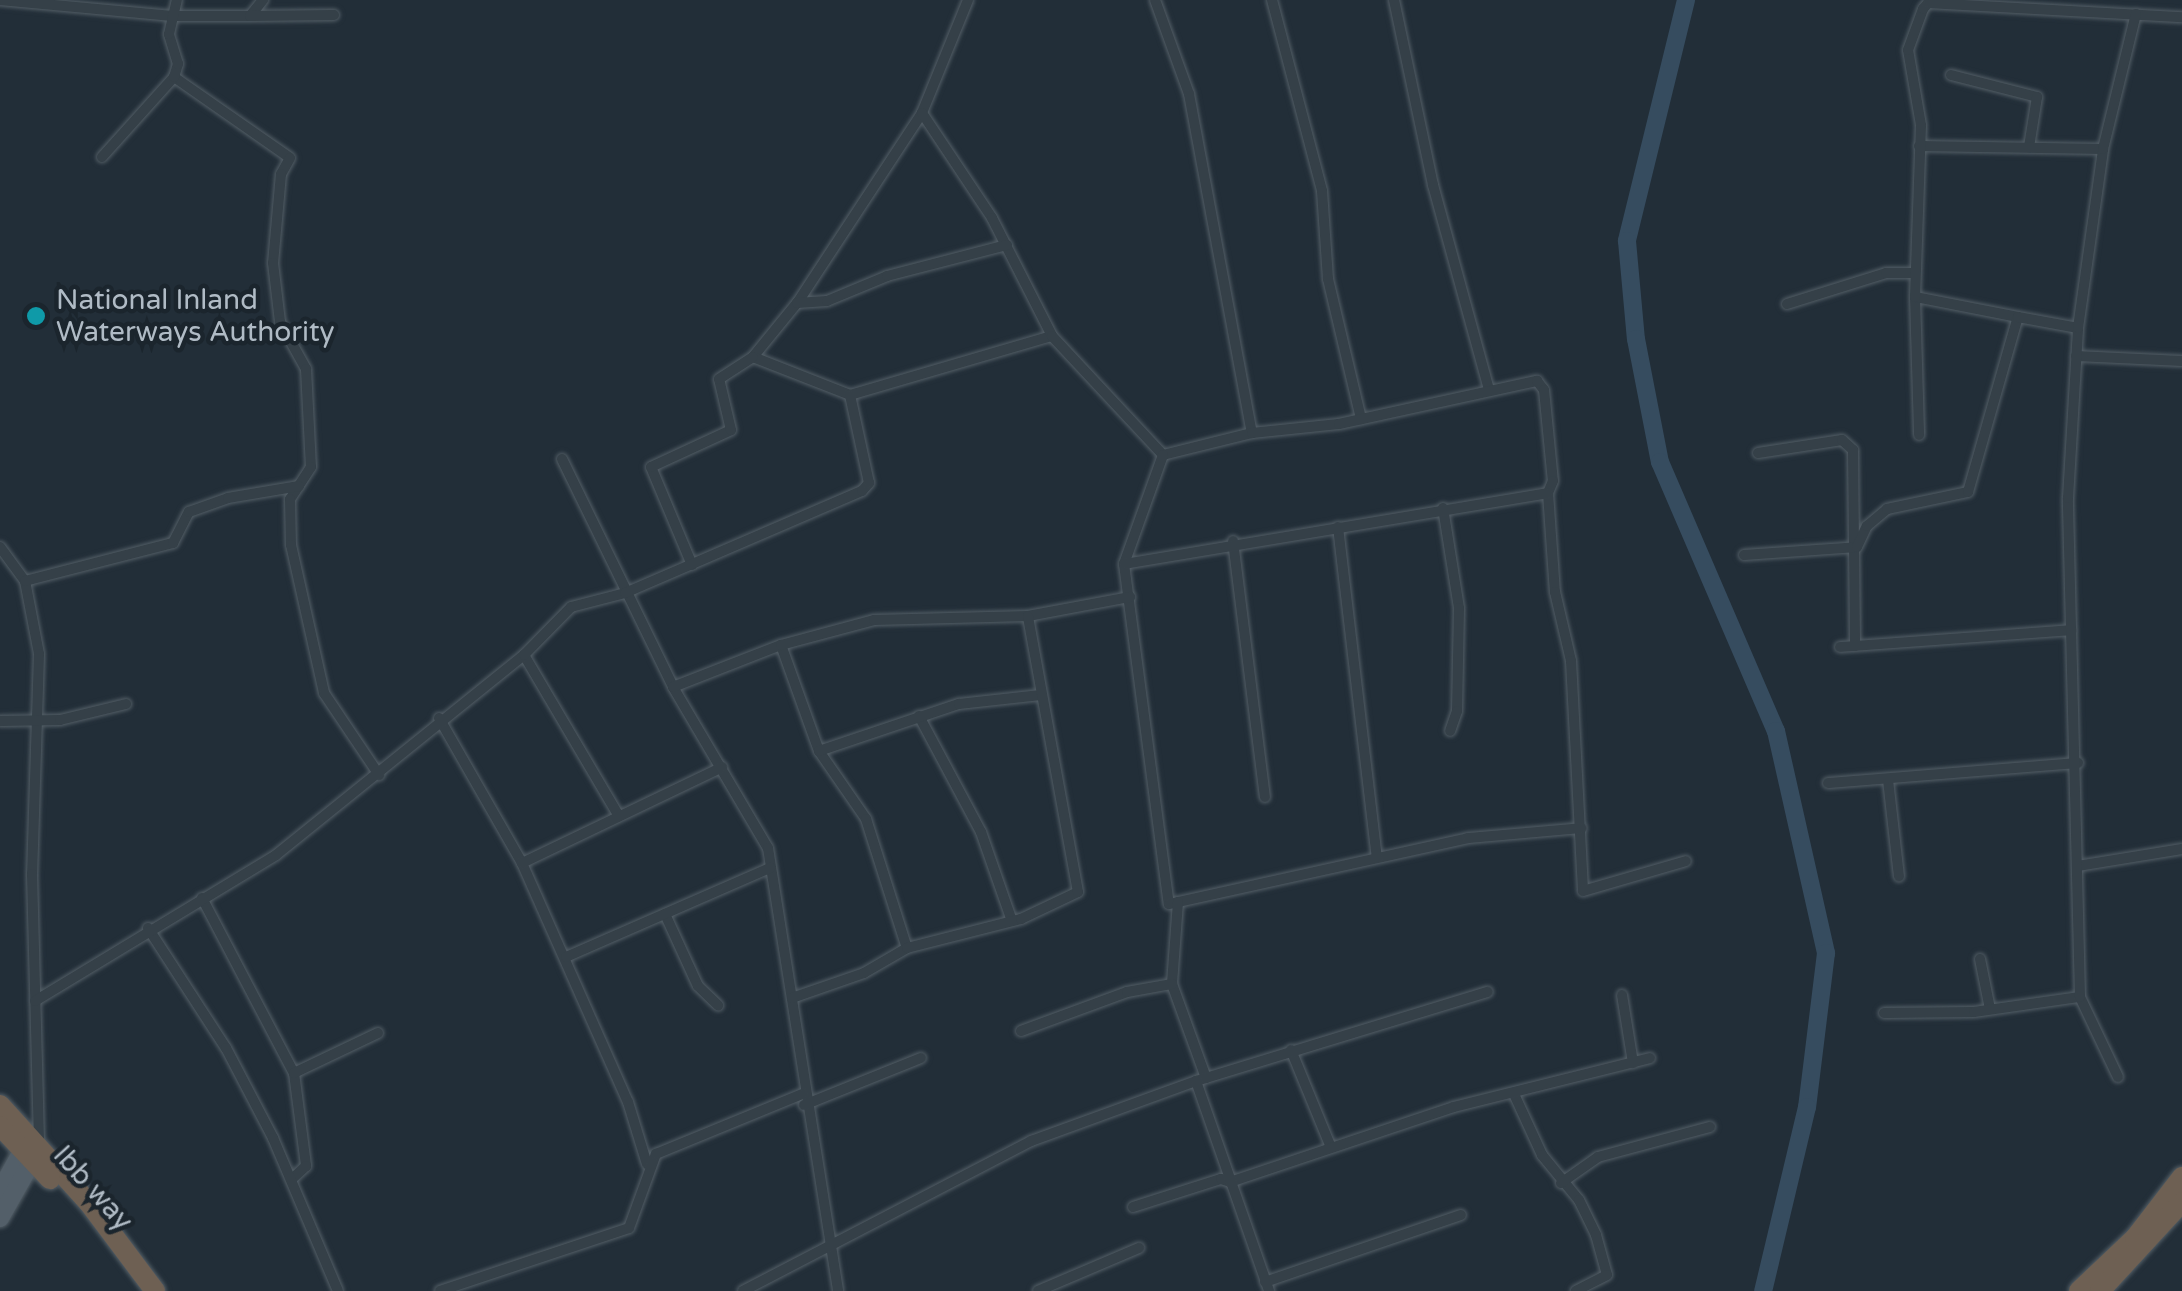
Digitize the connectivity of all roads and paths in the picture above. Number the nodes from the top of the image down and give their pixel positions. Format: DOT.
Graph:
graph roads {
  1 [pos="0,0"];
  2 [pos="178,0"];
  3 [pos="263,0"];
  4 [pos="968,0"];
  5 [pos="1155,0"];
  6 [pos="1272,0"];
  7 [pos="1394,0"];
  8 [pos="65,2"];
  9 [pos="2088,6"];
  10 [pos="2136,14"];
  11 [pos="334,15"];
  12 [pos="172,16"];
  13 [pos="250,16"];
  14 [pos="2182,17"];
  15 [pos="1951,75"];
  16 [pos="174,77"];
  17 [pos="922,113"];
  18 [pos="1919,146"];
  19 [pos="2029,147"];
  20 [pos="2102,149"];
  21 [pos="102,156"];
  22 [pos="1007,245"];
  23 [pos="1912,273"];
  24 [pos="1915,297"];
  25 [pos="797,303"];
  26 [pos="1787,304"];
  27 [pos="2018,317"];
  28 [pos="2078,328"];
  29 [pos="1052,336"];
  30 [pos="2076,356"];
  31 [pos="754,357"];
  32 [pos="2182,362"];
  33 [pos="1489,390"];
  34 [pos="850,395"];
  35 [pos="1362,419"];
  36 [pos="1252,432"];
  37 [pos="1918,435"];
  38 [pos="1758,452"];
  39 [pos="1164,455"];
  40 [pos="562,459"];
  41 [pos="300,486"];
  42 [pos="1548,493"];
  43 [pos="1443,508"];
  44 [pos="1338,528"];
  45 [pos="1233,542"];
  46 [pos="0,547"];
  47 [pos="1857,547"];
  48 [pos="1744,555"];
  49 [pos="1124,564"];
  50 [pos="692,565"];
  51 [pos="25,582"];
  52 [pos="626,592"];
  53 [pos="1130,597"];
  54 [pos="1028,616"];
  55 [pos="2071,630"];
  56 [pos="781,645"];
  57 [pos="1855,646"];
  58 [pos="1840,647"];
  59 [pos="524,655"];
  60 [pos="673,687"];
  61 [pos="1042,695"];
  62 [pos="126,704"];
  63 [pos="918,716"];
  64 [pos="439,718"];
  65 [pos="0,720"];
  66 [pos="39,721"];
  67 [pos="1450,731"];
  68 [pos="818,751"];
  69 [pos="2078,762"];
  70 [pos="722,767"];
  71 [pos="378,775"];
  72 [pos="1888,780"];
  73 [pos="1828,782"];
  74 [pos="1264,797"];
  75 [pos="619,816"];
  76 [pos="1582,828"];
  77 [pos="2182,849"];
  78 [pos="1377,858"];
  79 [pos="1686,860"];
  80 [pos="522,863"];
  81 [pos="2078,866"];
  82 [pos="770,868"];
  83 [pos="1898,876"];
  84 [pos="202,898"];
  85 [pos="1178,902"];
  86 [pos="665,914"];
  87 [pos="1012,921"];
  88 [pos="148,928"];
  89 [pos="908,948"];
  90 [pos="566,957"];
  91 [pos="1980,960"];
  92 [pos="1172,984"];
  93 [pos="1488,992"];
  94 [pos="1622,995"];
  95 [pos="792,998"];
  96 [pos="2080,998"];
  97 [pos="35,1001"];
  98 [pos="718,1004"];
  99 [pos="1990,1009"];
  100 [pos="1884,1013"];
  101 [pos="1021,1031"];
  102 [pos="378,1033"];
  103 [pos="1291,1050"];
  104 [pos="921,1058"];
  105 [pos="1650,1058"];
  106 [pos="1632,1063"];
  107 [pos="294,1072"];
  108 [pos="2118,1077"];
  109 [pos="1201,1079"];
  110 [pos="1514,1094"];
  111 [pos="803,1099"];
  112 [pos="0,1105"];
  113 [pos="0,1126"];
  114 [pos="1710,1127"];
  115 [pos="33,1144"];
  116 [pos="1330,1145"];
  117 [pos="648,1164"];
  118 [pos="2182,1177"];
  119 [pos="292,1179"];
  120 [pos="1230,1182"];
  121 [pos="1561,1182"];
  122 [pos="0,1191"];
  123 [pos="2182,1202"];
  124 [pos="1133,1207"];
  125 [pos="1461,1215"];
  126 [pos="0,1218"];
  127 [pos="828,1247"];
  128 [pos="1139,1248"];
  129 [pos="1267,1286"];
  130 [pos="140,1291"];
  131 [pos="155,1291"];
  132 [pos="338,1291"];
  133 [pos="440,1291"];
  134 [pos="743,1291"];
  135 [pos="838,1291"];
  136 [pos="1038,1291"];
  137 [pos="1576,1291"];
  138 [pos="2079,1291"];
  139 [pos="2100,1291"];
  1 -- 8 [label="street"];
  2 -- 12 [label="street"];
  3 -- 13 [label="street"];
  4 -- 17 [label="street"];
  5 -- 36 [label="street"];
  6 -- 35 [label="street"];
  7 -- 33 [label="street"];
  8 -- 12 [label="street"];
  9 -- 10 [label="street"];
  9 -- 18 [label="street"];
  10 -- 14 [label="street"];
  10 -- 20 [label="street"];
  11 -- 13 [label="street"];
  12 -- 13 [label="street"];
  12 -- 16 [label="street"];
  15 -- 19 [label="street"];
  16 -- 21 [label="street"];
  16 -- 41 [label="street"];
  17 -- 22 [label="street"];
  17 -- 25 [label="street"];
  18 -- 19 [label="street"];
  18 -- 23 [label="street"];
  19 -- 20 [label="street"];
  20 -- 28 [label="street"];
  22 -- 25 [label="street"];
  22 -- 29 [label="street"];
  23 -- 24 [label="street"];
  23 -- 26 [label="street"];
  24 -- 27 [label="street"];
  24 -- 37 [label="street"];
  25 -- 31 [label="street"];
  27 -- 28 [label="street"];
  27 -- 47 [label="street"];
  28 -- 30 [label="street"];
  29 -- 34 [label="street"];
  29 -- 39 [label="street"];
  30 -- 32 [label="street"];
  30 -- 55 [label="street"];
  31 -- 34 [label="street"];
  31 -- 50 [label="street"];
  33 -- 35 [label="street"];
  33 -- 42 [label="street"];
  34 -- 50 [label="street"];
  35 -- 36 [label="street"];
  36 -- 39 [label="street"];
  38 -- 47 [label="street"];
  39 -- 49 [label="street"];
  40 -- 52 [label="street"];
  41 -- 51 [label="street"];
  41 -- 71 [label="street"];
  42 -- 43 [label="street"];
  42 -- 76 [label="street"];
  43 -- 44 [label="street"];
  43 -- 67 [label="street"];
  44 -- 45 [label="street"];
  44 -- 78 [label="street"];
  45 -- 49 [label="street"];
  45 -- 74 [label="street"];
  46 -- 51 [label="street"];
  47 -- 48 [label="street"];
  47 -- 57 [label="street"];
  49 -- 53 [label="street"];
  50 -- 52 [label="street"];
  51 -- 66 [label="street"];
  52 -- 59 [label="street"];
  52 -- 60 [label="street"];
  53 -- 54 [label="street"];
  53 -- 85 [label="street"];
  54 -- 56 [label="street"];
  54 -- 61 [label="street"];
  55 -- 57 [label="street"];
  55 -- 69 [label="street"];
  56 -- 60 [label="street"];
  56 -- 68 [label="street"];
  57 -- 58 [label="street"];
  59 -- 64 [label="street"];
  59 -- 75 [label="street"];
  60 -- 70 [label="street"];
  61 -- 63 [label="street"];
  61 -- 87 [label="street"];
  62 -- 66 [label="street"];
  63 -- 68 [label="street"];
  63 -- 87 [label="street"];
  64 -- 71 [label="street"];
  64 -- 80 [label="street"];
  65 -- 66 [label="street"];
  66 -- 97 [label="street"];
  68 -- 89 [label="street"];
  69 -- 72 [label="street"];
  69 -- 81 [label="street"];
  70 -- 75 [label="street"];
  70 -- 82 [label="street"];
  71 -- 84 [label="street"];
  72 -- 73 [label="street"];
  72 -- 83 [label="street"];
  75 -- 80 [label="street"];
  76 -- 78 [label="street"];
  76 -- 79 [label="street"];
  77 -- 81 [label="street"];
  78 -- 85 [label="street"];
  80 -- 90 [label="street"];
  81 -- 96 [label="street"];
  82 -- 86 [label="street"];
  82 -- 95 [label="street"];
  84 -- 88 [label="street"];
  84 -- 107 [label="street"];
  85 -- 92 [label="street"];
  86 -- 90 [label="street"];
  86 -- 98 [label="street"];
  87 -- 89 [label="street"];
  88 -- 97 [label="street"];
  88 -- 119 [label="street"];
  89 -- 95 [label="street"];
  90 -- 117 [label="street"];
  91 -- 99 [label="street"];
  92 -- 101 [label="street"];
  92 -- 109 [label="street"];
  93 -- 103 [label="street"];
  94 -- 106 [label="street"];
  95 -- 111 [label="street"];
  96 -- 99 [label="street"];
  96 -- 108 [label="street"];
  97 -- 115 [label="street"];
  99 -- 100 [label="street"];
  102 -- 107 [label="street"];
  103 -- 109 [label="street"];
  103 -- 116 [label="street"];
  104 -- 111 [label="street"];
  105 -- 106 [label="street"];
  106 -- 110 [label="street"];
  107 -- 119 [label="street"];
  109 -- 120 [label="street"];
  109 -- 127 [label="street"];
  110 -- 116 [label="street"];
  110 -- 121 [label="street"];
  111 -- 117 [label="street"];
  111 -- 127 [label="street"];
  112 -- 115 [label="highway"];
  113 -- 115 [label="highway, Ibb way"];
  114 -- 121 [label="street"];
  115 -- 122 [label="main road"];
  115 -- 126 [label="main road"];
  115 -- 130 [label="highway, Ibb way"];
  115 -- 131 [label="highway"];
  116 -- 120 [label="street"];
  117 -- 133 [label="street"];
  118 -- 138 [label="highway"];
  119 -- 132 [label="street"];
  120 -- 124 [label="street"];
  120 -- 129 [label="street"];
  121 -- 137 [label="street"];
  123 -- 139 [label="highway"];
  125 -- 129 [label="street"];
  127 -- 134 [label="street"];
  127 -- 135 [label="street"];
  128 -- 136 [label="street"];
}
